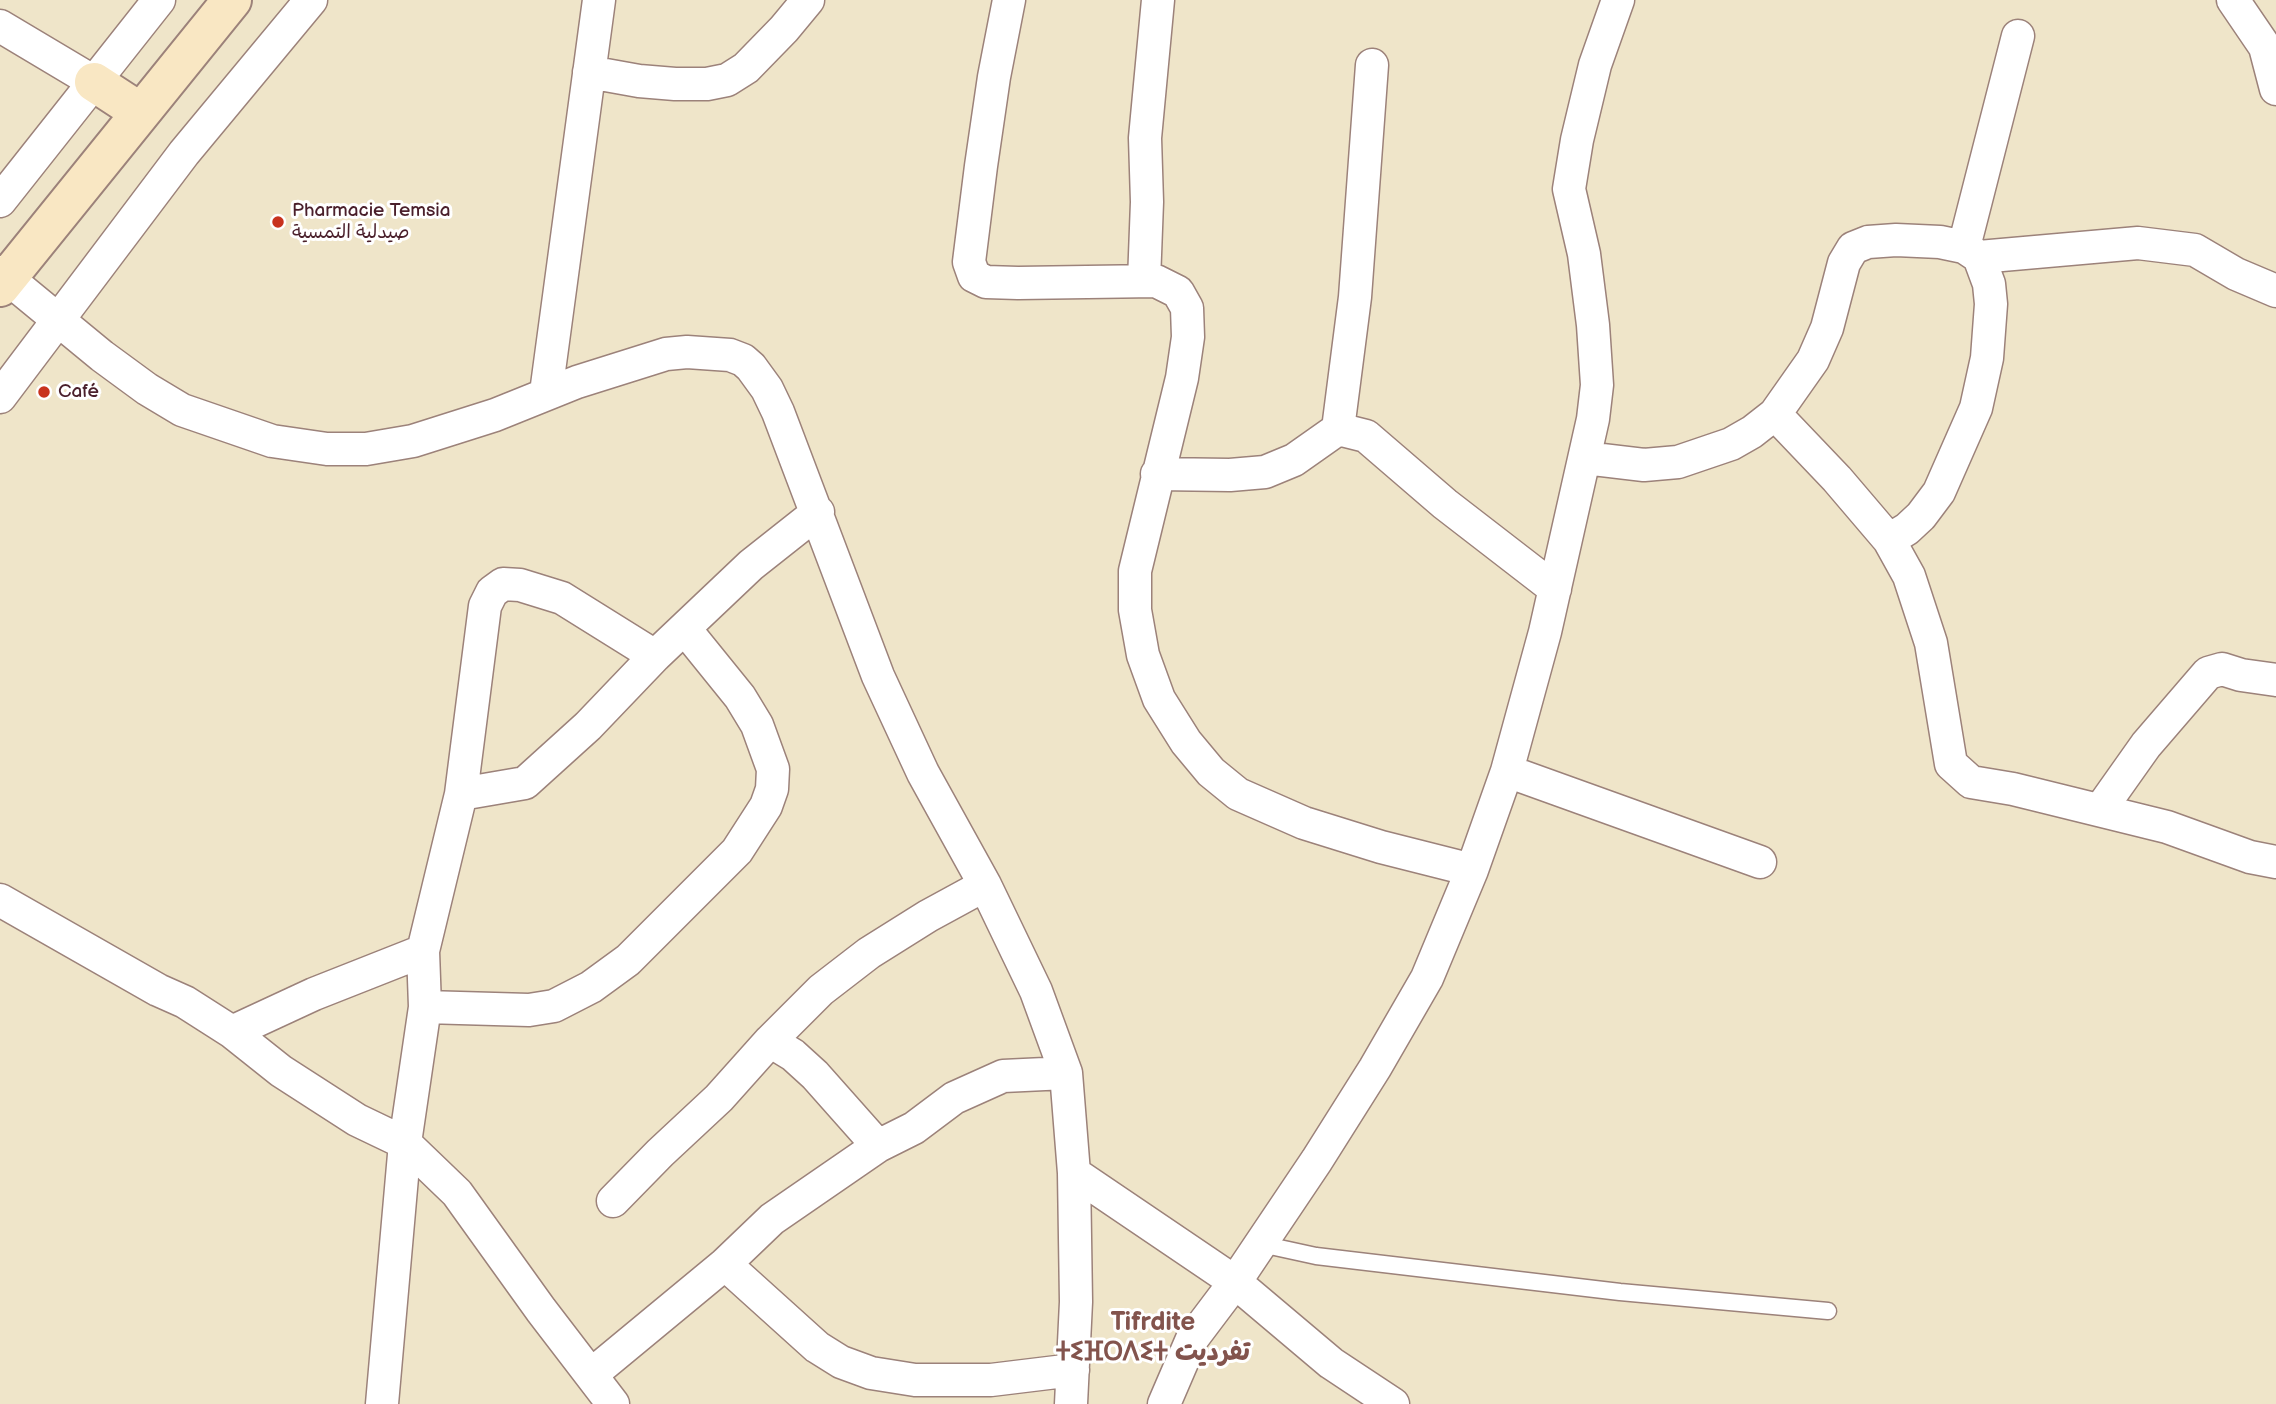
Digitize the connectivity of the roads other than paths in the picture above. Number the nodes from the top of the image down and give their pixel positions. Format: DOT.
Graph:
graph roads {
  1 [pos="159,0"];
  2 [pos="232,0"];
  3 [pos="311,0"];
  4 [pos="599,0"];
  5 [pos="808,0"];
  6 [pos="1009,0"];
  7 [pos="1158,0"];
  8 [pos="1618,0"];
  9 [pos="2234,0"];
  10 [pos="0,26"];
  11 [pos="2018,36"];
  12 [pos="1372,65"];
  13 [pos="589,72"];
  14 [pos="94,82"];
  15 [pos="2276,89"];
  16 [pos="140,112"];
  17 [pos="0,201"];
  18 [pos="1972,252"];
  19 [pos="2,279"];
  20 [pos="1144,281"];
  21 [pos="2276,291"];
  22 [pos="58,320"];
  23 [pos="546,394"];
  24 [pos="0,397"];
  25 [pos="1775,414"];
  26 [pos="1338,429"];
  27 [pos="1586,458"];
  28 [pos="1157,474"];
  29 [pos="818,512"];
  30 [pos="1889,540"];
  31 [pos="1555,589"];
  32 [pos="685,629"];
  33 [pos="655,656"];
  34 [pos="2276,680"];
  35 [pos="1507,771"];
  36 [pos="461,793"];
  37 [pos="2100,810"];
  38 [pos="1760,862"];
  39 [pos="2276,862"];
  40 [pos="1472,870"];
  41 [pos="985,885"];
  42 [pos="0,900"];
  43 [pos="423,951"];
  44 [pos="425,1007"];
  45 [pos="232,1032"];
  46 [pos="769,1041"];
  47 [pos="1066,1073"];
  48 [pos="405,1143"];
  49 [pos="877,1146"];
  50 [pos="1074,1173"];
  51 [pos="613,1201"];
  52 [pos="1261,1244"];
  53 [pos="725,1264"];
  54 [pos="1235,1282"];
  55 [pos="1828,1311"];
  56 [pos="1073,1370"];
  57 [pos="592,1374"];
  58 [pos="382,1404"];
  59 [pos="613,1404"];
  60 [pos="1071,1404"];
  61 [pos="1164,1404"];
  62 [pos="1393,1404"];
  1 -- 14 [label="street"];
  2 -- 16 [label="main road"];
  3 -- 22 [label="street"];
  4 -- 13 [label="street"];
  5 -- 13 [label="street"];
  6 -- 20 [label="street"];
  7 -- 20 [label="street"];
  8 -- 27 [label="street"];
  9 -- 15 [label="street"];
  10 -- 14 [label="street"];
  11 -- 18 [label="street"];
  12 -- 26 [label="street"];
  13 -- 23 [label="street"];
  14 -- 16 [label="main road"];
  14 -- 17 [label="street"];
  16 -- 19 [label="main road"];
  18 -- 21 [label="street"];
  18 -- 25 [label="street"];
  18 -- 30 [label="street"];
  19 -- 22 [label="street"];
  20 -- 28 [label="street"];
  22 -- 23 [label="street"];
  22 -- 24 [label="street"];
  23 -- 29 [label="street"];
  25 -- 27 [label="street"];
  25 -- 30 [label="street"];
  26 -- 28 [label="street"];
  26 -- 31 [label="street"];
  27 -- 31 [label="street"];
  28 -- 40 [label="street"];
  29 -- 32 [label="street"];
  29 -- 41 [label="street"];
  30 -- 37 [label="street"];
  31 -- 35 [label="street"];
  32 -- 33 [label="street"];
  32 -- 44 [label="street"];
  33 -- 36 [label="street"];
  33 -- 36 [label="street"];
  34 -- 37 [label="street"];
  35 -- 38 [label="street"];
  35 -- 40 [label="street"];
  36 -- 43 [label="street"];
  37 -- 39 [label="street"];
  40 -- 52 [label="street"];
  41 -- 46 [label="street"];
  41 -- 47 [label="street"];
  42 -- 45 [label="street"];
  43 -- 44 [label="street"];
  43 -- 45 [label="street"];
  44 -- 48 [label="street"];
  45 -- 48 [label="street"];
  46 -- 49 [label="street"];
  46 -- 51 [label="street"];
  47 -- 49 [label="street"];
  47 -- 50 [label="street"];
  48 -- 57 [label="street"];
  48 -- 58 [label="street"];
  49 -- 53 [label="street"];
  50 -- 54 [label="street"];
  50 -- 56 [label="street"];
  52 -- 54 [label="street"];
  52 -- 55 [label="lane"];
  53 -- 56 [label="street"];
  53 -- 57 [label="street"];
  54 -- 61 [label="street"];
  54 -- 62 [label="street"];
  56 -- 60 [label="street"];
  57 -- 59 [label="street"];
}
